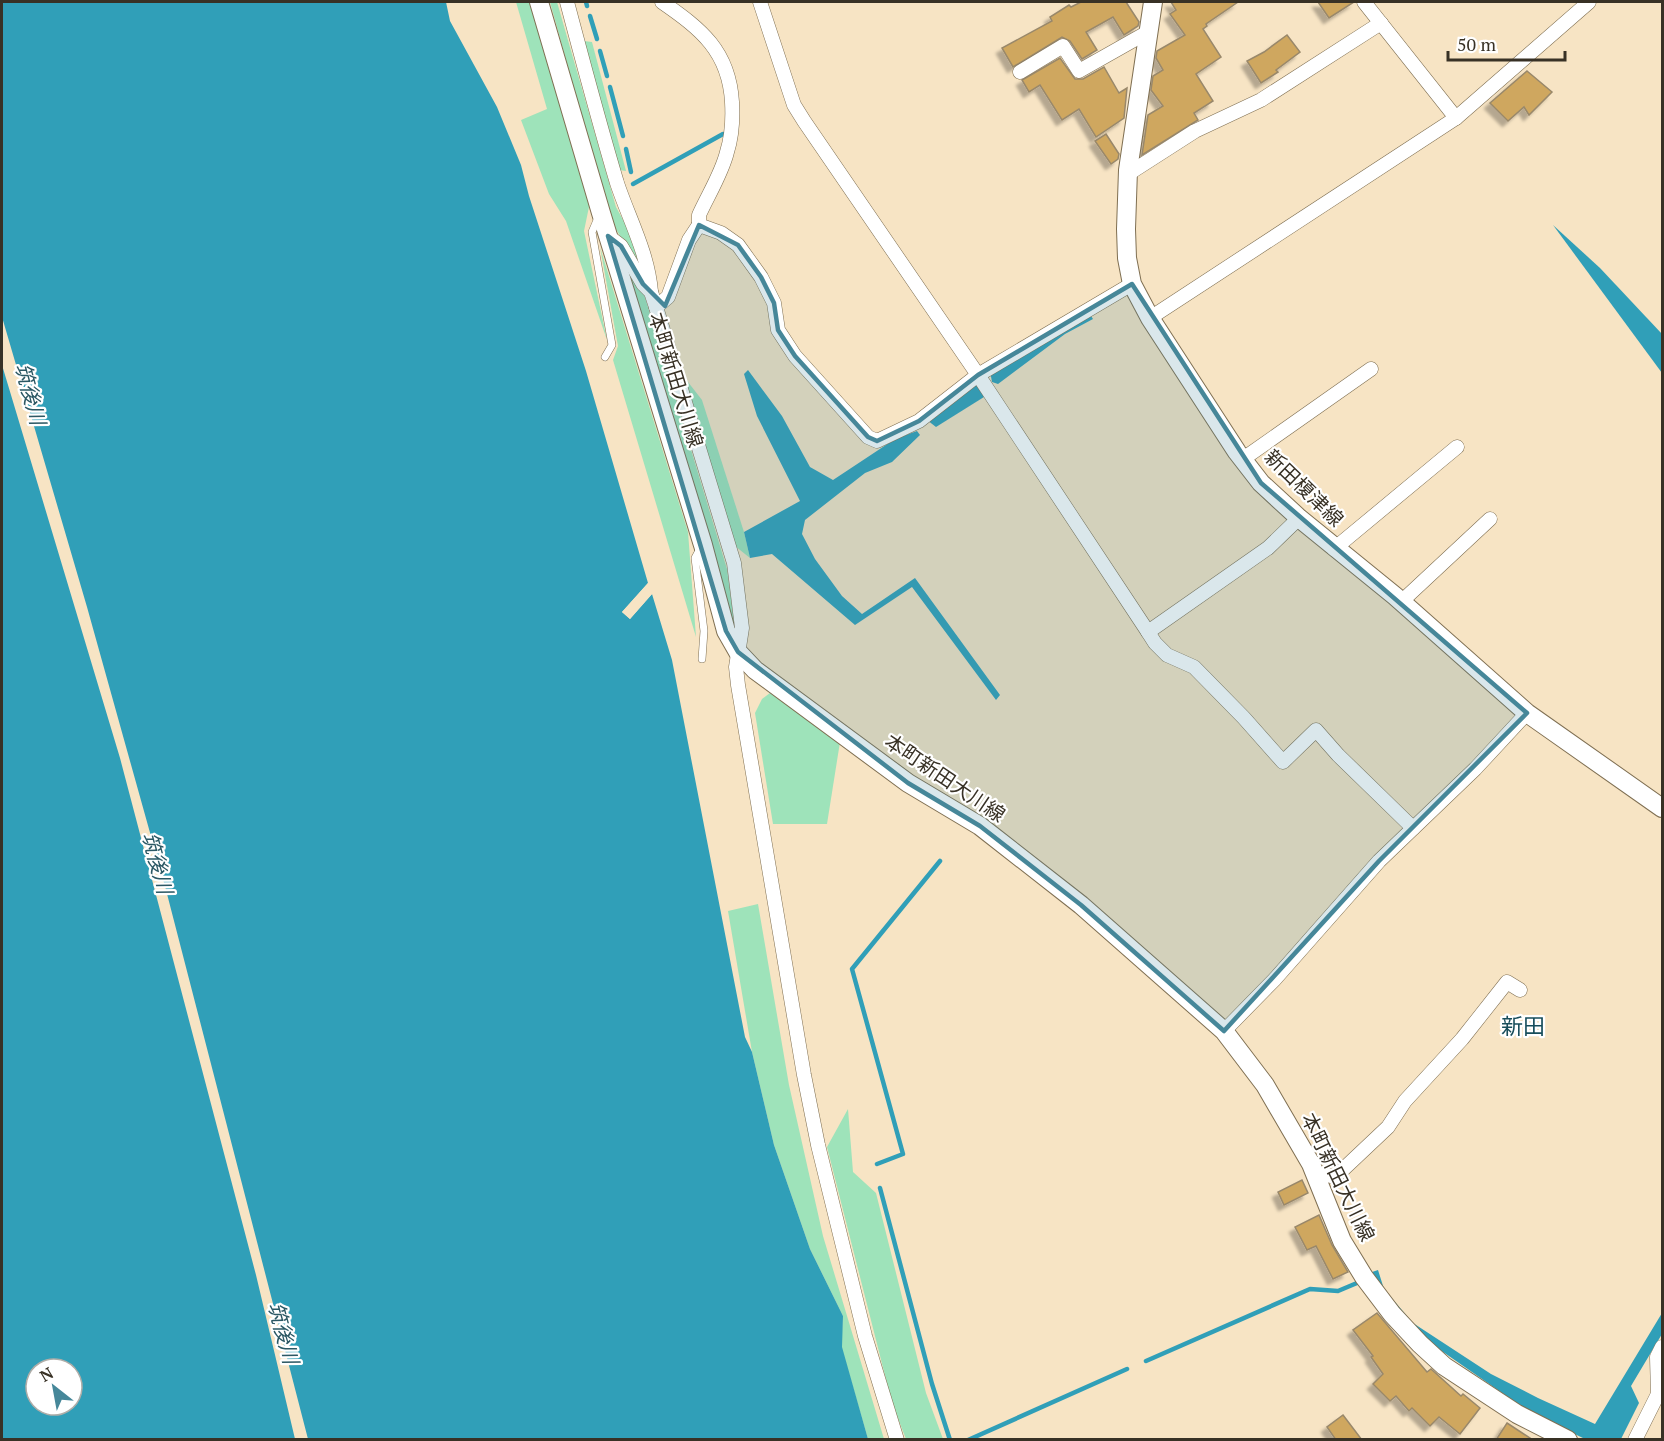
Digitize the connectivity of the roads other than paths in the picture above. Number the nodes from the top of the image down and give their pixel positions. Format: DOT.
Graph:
graph roads {
  1 [pos="539,2"];
  2 [pos="567,2"];
  3 [pos="662,2"];
  4 [pos="760,2"];
  5 [pos="1153,2"];
  6 [pos="1364,2"];
  7 [pos="1589,2"];
  8 [pos="1381,23"];
  9 [pos="1148,32"];
  10 [pos="1020,72"];
  11 [pos="1456,118"];
  12 [pos="1128,174"];
  13 [pos="601,213"];
  14 [pos="699,225"];
  15 [pos="608,236"];
  16 [pos="1132,284"];
  17 [pos="651,292"];
  18 [pos="656,307"];
  19 [pos="1150,318"];
  20 [pos="605,357"];
  21 [pos="1371,369"];
  22 [pos="978,375"];
  23 [pos="1457,447"];
  24 [pos="1243,459"];
  25 [pos="1299,518"];
  26 [pos="1490,519"];
  27 [pos="702,545"];
  28 [pos="1334,549"];
  29 [pos="1401,602"];
  30 [pos="1148,632"];
  31 [pos="738,652"];
  32 [pos="702,659"];
  33 [pos="1527,713"];
  34 [pos="1662,808"];
  35 [pos="1413,828"];
  36 [pos="1520,990"];
  37 [pos="1224,1031"];
  38 [pos="1314,1172"];
  39 [pos="1662,1347"];
  40 [pos="897,1440"];
  41 [pos="1568,1440"];
  42 [pos="1635,1440"];
  1 -- 13 [label="main road, 本町新田大川線"];
  2 -- 17 [label="street"];
  3 -- 14 [label="street"];
  4 -- 22 [label="street"];
  5 -- 9 [label="main road, 新田榎津線"];
  6 -- 8 [label="street"];
  7 -- 11 [label="street"];
  8 -- 11 [label="street"];
  8 -- 12 [label="street"];
  9 -- 10 [label="street"];
  9 -- 12 [label="main road, 新田榎津線"];
  11 -- 19 [label="street"];
  12 -- 16 [label="main road, 新田榎津線"];
  13 -- 15 [label="main road, 本町新田大川線"];
  13 -- 20 [label="lane"];
  14 -- 18 [label="street"];
  14 -- 22 [label="street"];
  15 -- 17 [label="street"];
  15 -- 27 [label="main road, 本町新田大川線"];
  16 -- 19 [label="main road, 新田榎津線"];
  16 -- 22 [label="street"];
  17 -- 18 [label="street"];
  18 -- 31 [label="street"];
  19 -- 24 [label="main road, 新田榎津線"];
  21 -- 24 [label="street"];
  22 -- 30 [label="street"];
  23 -- 28 [label="street"];
  24 -- 25 [label="main road, 新田榎津線"];
  25 -- 28 [label="main road, 新田榎津線"];
  25 -- 30 [label="street"];
  26 -- 29 [label="street"];
  27 -- 31 [label="main road, 本町新田大川線"];
  27 -- 32 [label="lane"];
  28 -- 29 [label="main road, 新田榎津線"];
  29 -- 33 [label="main road, 新田榎津線"];
  30 -- 35 [label="street"];
  31 -- 37 [label="main road, 本町新田大川線"];
  31 -- 40 [label="street"];
  33 -- 34 [label="main road, 新田榎津線"];
  33 -- 35 [label="street"];
  35 -- 37 [label="street"];
  36 -- 38 [label="street"];
  37 -- 38 [label="main road, 本町新田大川線"];
  38 -- 41 [label="main road, 本町新田大川線"];
  39 -- 42 [label="street"];
}
